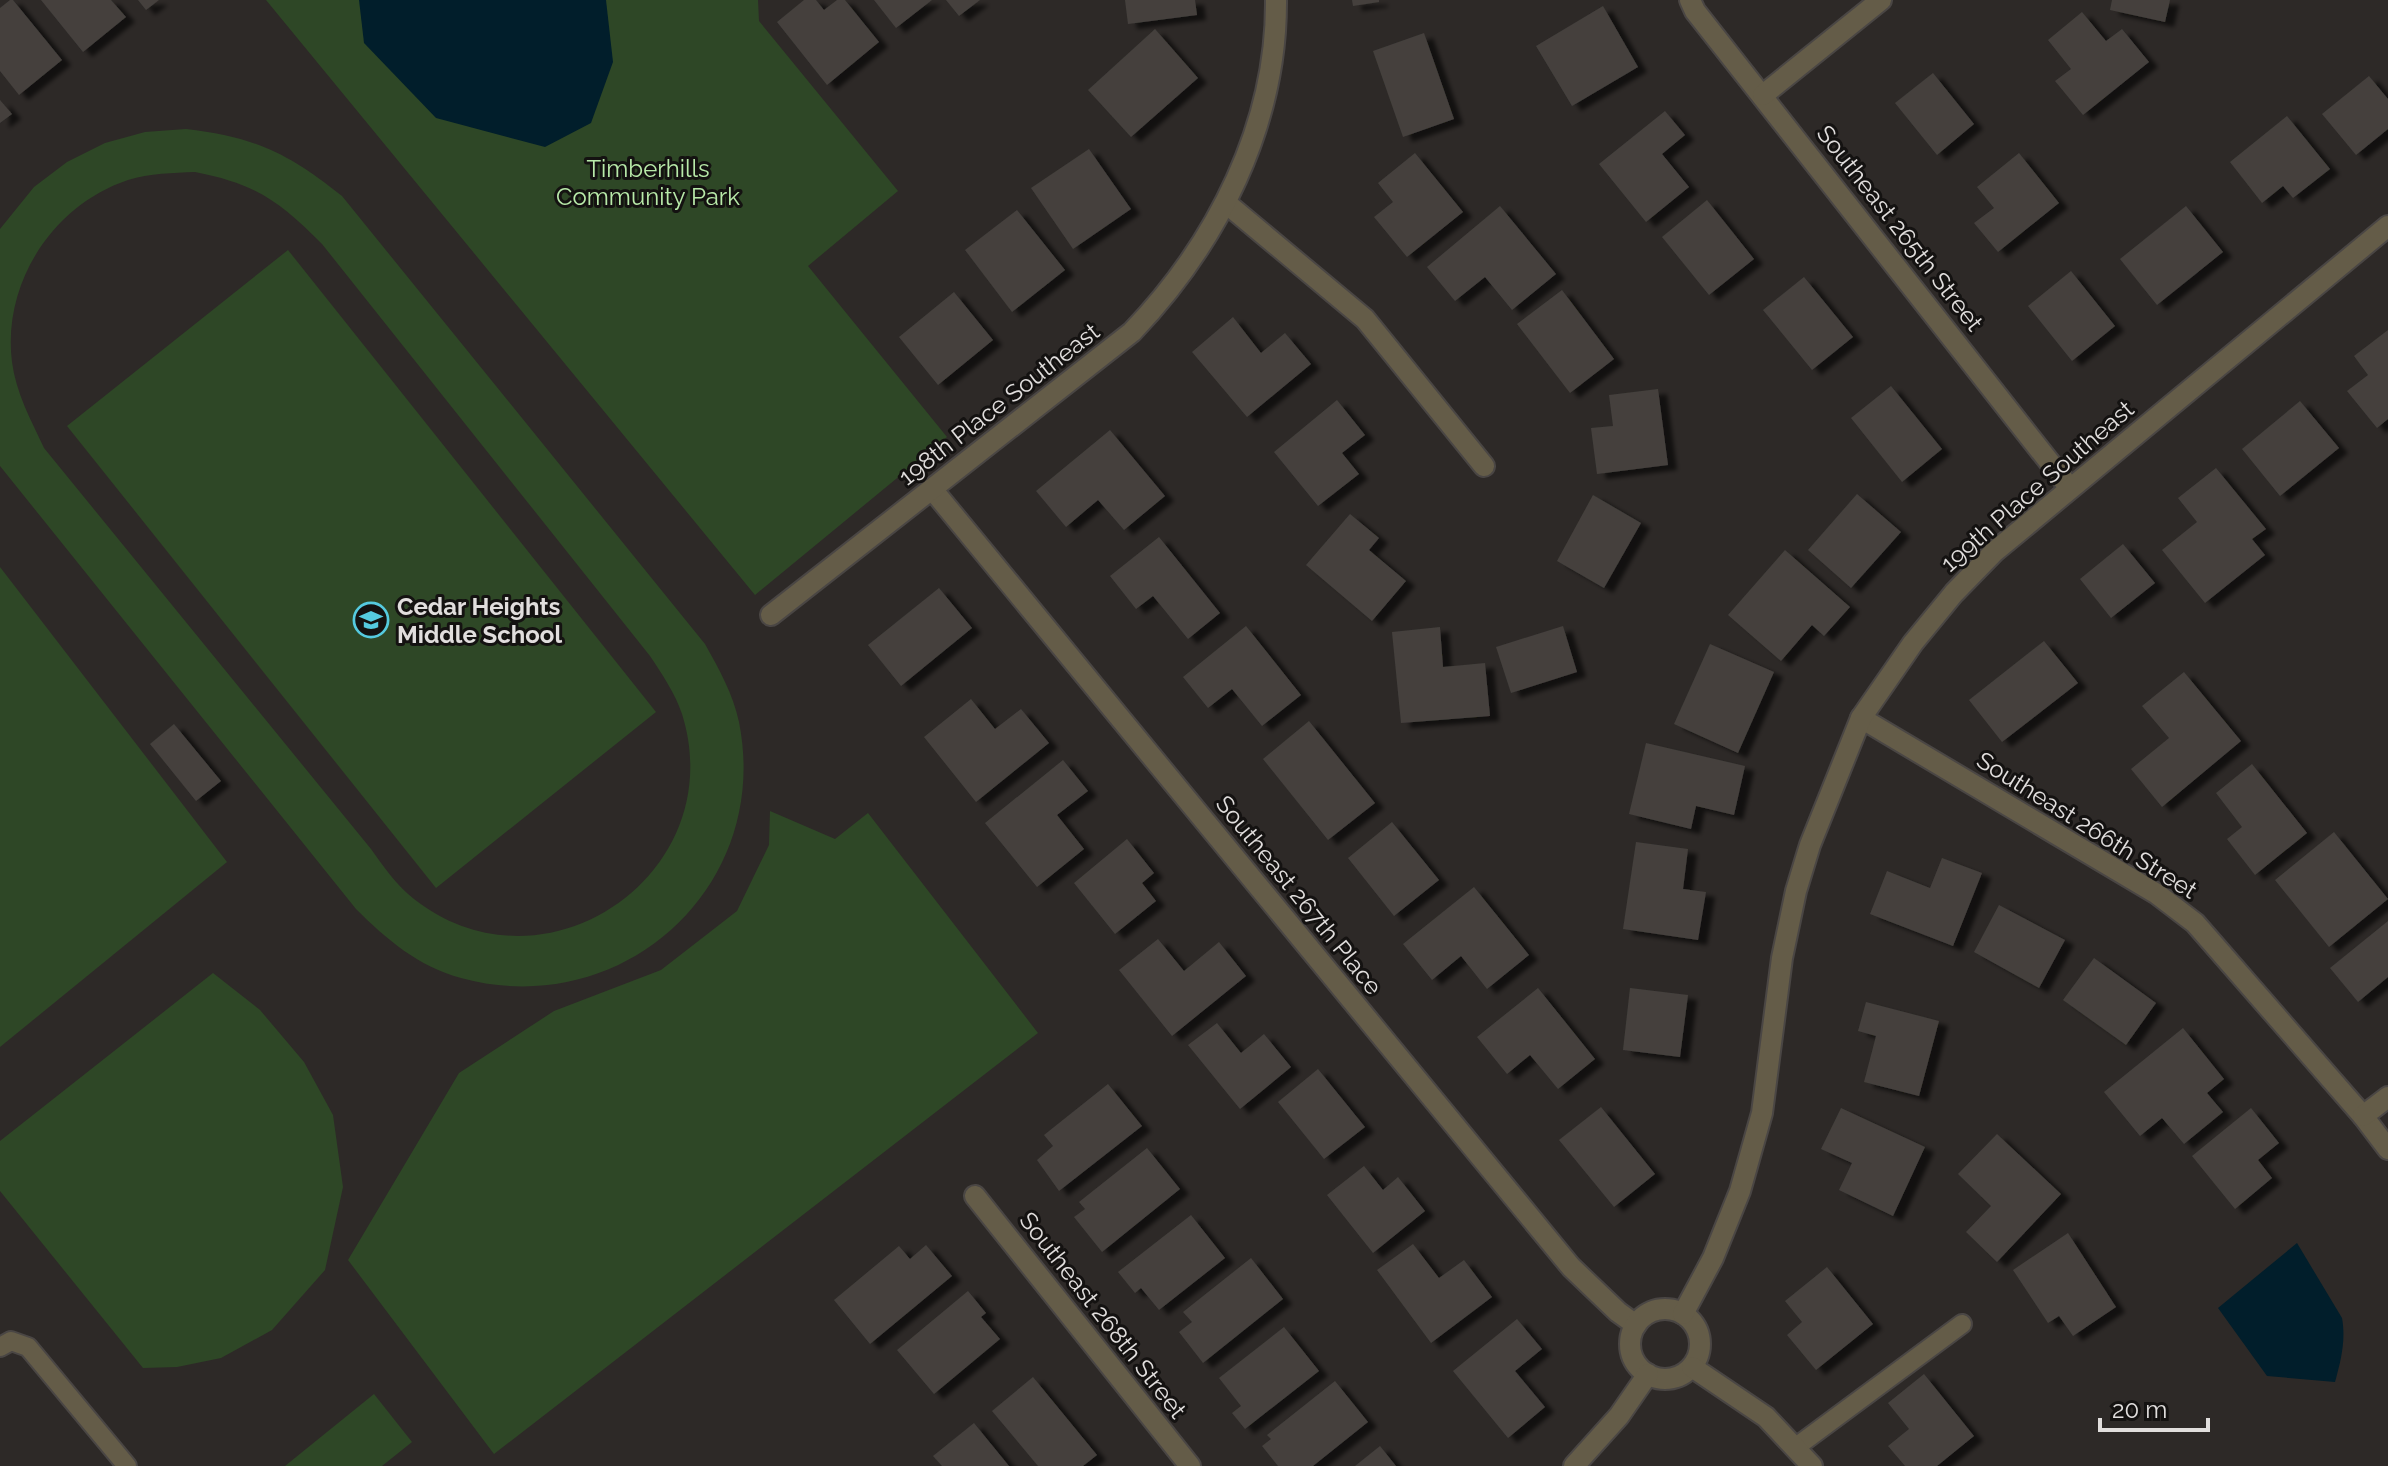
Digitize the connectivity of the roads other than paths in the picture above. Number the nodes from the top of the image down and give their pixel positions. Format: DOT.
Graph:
graph roads {
  1 [pos="1276,0"];
  2 [pos="1690,0"];
  3 [pos="1881,0"];
  4 [pos="1763,95"];
  5 [pos="1226,203"];
  6 [pos="2388,226"];
  7 [pos="1484,466"];
  8 [pos="2069,487"];
  9 [pos="932,489"];
  10 [pos="771,615"];
  11 [pos="1861,718"];
  12 [pos="2388,1097"];
  13 [pos="2363,1116"];
  14 [pos="2388,1149"];
  15 [pos="975,1196"];
  16 [pos="1683,1314"];
  17 [pos="1962,1324"];
  18 [pos="1636,1325"];
  19 [pos="0,1347"];
  20 [pos="1692,1367"];
  21 [pos="1648,1374"];
  22 [pos="1796,1447"];
  23 [pos="1187,1465"];
  24 [pos="127,1466"];
  25 [pos="1574,1466"];
  26 [pos="1812,1466"];
  1 -- 5 [label="street, 198th Place Southeast"];
  2 -- 4 [label="street, Southeast 265th Street"];
  3 -- 4 [label="street"];
  4 -- 8 [label="street, Southeast 265th Street"];
  5 -- 7 [label="street"];
  5 -- 9 [label="street, 198th Place Southeast"];
  6 -- 8 [label="street, 199th Place Southeast"];
  8 -- 11 [label="street, 199th Place Southeast"];
  9 -- 10 [label="street, 198th Place Southeast"];
  9 -- 18 [label="street, Southeast 267th Place"];
  11 -- 13 [label="street, Southeast 266th Street"];
  11 -- 16 [label="street, 199th Place Southeast"];
  12 -- 13 [label="street"];
  13 -- 14 [label="street, Southeast 266th Street"];
  15 -- 23 [label="street, Southeast 268th Street"];
  16 -- 18 [label="street"];
  16 -- 20 [label="street"];
  17 -- 22 [label="lane"];
  18 -- 21 [label="street"];
  19 -- 24 [label="lane"];
  20 -- 21 [label="street"];
  20 -- 22 [label="street"];
  21 -- 25 [label="street"];
  22 -- 26 [label="street"];
}
